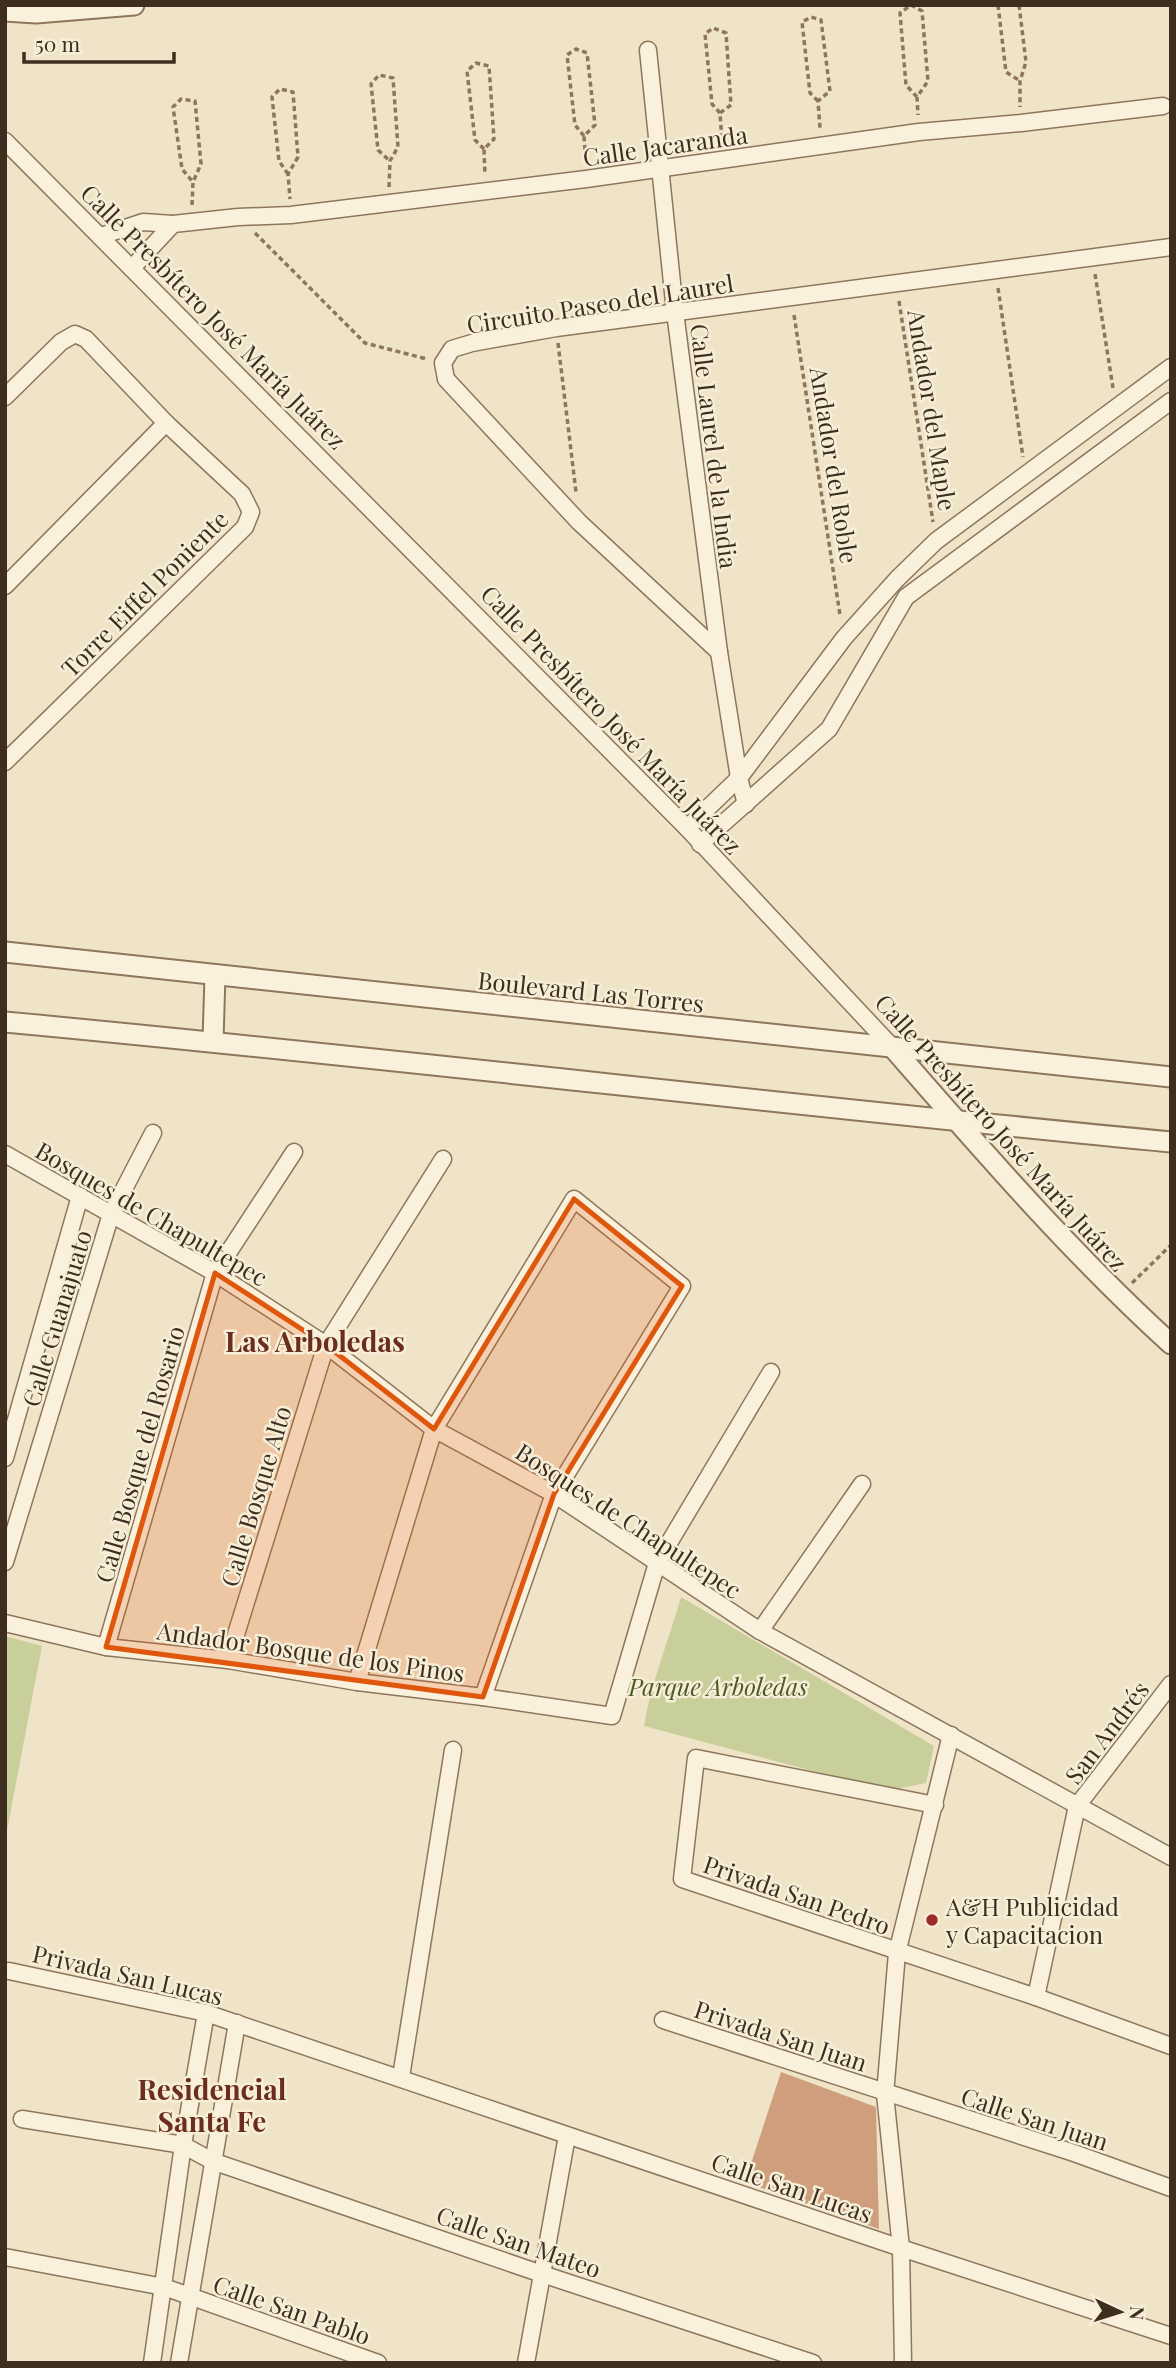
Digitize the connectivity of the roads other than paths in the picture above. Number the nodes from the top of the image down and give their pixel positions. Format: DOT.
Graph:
graph roads {
  1 [pos="134,5"];
  2 [pos="6,11"];
  3 [pos="648,50"];
  4 [pos="1163,106"];
  5 [pos="5,141"];
  6 [pos="661,169"];
  7 [pos="173,224"];
  8 [pos="101,236"];
  9 [pos="1171,247"];
  10 [pos="132,268"];
  11 [pos="674,312"];
  12 [pos="1171,367"];
  13 [pos="5,397"];
  14 [pos="1171,401"];
  15 [pos="166,424"];
  16 [pos="1053,455"];
  17 [pos="1069,475"];
  18 [pos="897,579"];
  19 [pos="5,586"];
  20 [pos="906,597"];
  21 [pos="719,652"];
  22 [pos="5,762"];
  23 [pos="739,778"];
  24 [pos="746,804"];
  25 [pos="687,828"];
  26 [pos="700,844"];
  27 [pos="5,953"];
  28 [pos="215,975"];
  29 [pos="5,1022"];
  30 [pos="213,1041"];
  31 [pos="893,1048"];
  32 [pos="1171,1077"];
  33 [pos="956,1121"];
  34 [pos="153,1133"];
  35 [pos="1171,1142"];
  36 [pos="294,1152"];
  37 [pos="5,1154"];
  38 [pos="443,1159"];
  39 [pos="80,1196"];
  40 [pos="111,1214"];
  41 [pos="215,1273"];
  42 [pos="1171,1344"];
  43 [pos="326,1345"];
  44 [pos="771,1372"];
  45 [pos="434,1429"];
  46 [pos="5,1458"];
  47 [pos="862,1484"];
  48 [pos="554,1494"];
  49 [pos="5,1562"];
  50 [pos="657,1563"];
  51 [pos="5,1623"];
  52 [pos="760,1631"];
  53 [pos="106,1647"];
  54 [pos="228,1660"];
  55 [pos="357,1682"];
  56 [pos="1171,1685"];
  57 [pos="483,1697"];
  58 [pos="951,1735"];
  59 [pos="453,1751"];
  60 [pos="935,1805"];
  61 [pos="1077,1806"];
  62 [pos="1171,1857"];
  63 [pos="897,1953"];
  64 [pos="9,1970"];
  65 [pos="1036,1997"];
  66 [pos="206,2013"];
  67 [pos="663,2020"];
  68 [pos="237,2023"];
  69 [pos="1171,2046"];
  70 [pos="401,2077"];
  71 [pos="885,2094"];
  72 [pos="22,2119"];
  73 [pos="567,2136"];
  74 [pos="183,2145"];
  75 [pos="212,2161"];
  76 [pos="1171,2188"];
  77 [pos="901,2248"];
  78 [pos="5,2258"];
  79 [pos="542,2274"];
  80 [pos="164,2287"];
  81 [pos="191,2297"];
  82 [pos="1171,2336"];
  83 [pos="152,2363"];
  84 [pos="179,2363"];
  85 [pos="379,2363"];
  86 [pos="526,2363"];
  87 [pos="813,2363"];
  88 [pos="903,2363"];
  1 -- 2 [label="street"];
  3 -- 6 [label="street, Calle Laurel de la India"];
  4 -- 6 [label="street, Calle Jacaranda"];
  5 -- 8 [label="street, Calle Presbítero José María Juárez"];
  6 -- 7 [label="street, Calle Jacaranda"];
  6 -- 11 [label="street, Calle Laurel de la India"];
  7 -- 8 [label="street, Calle Jacaranda"];
  7 -- 10 [label="street"];
  8 -- 10 [label="street, Calle Presbítero José María Juárez"];
  9 -- 11 [label="street, Circuito Paseo del Laurel"];
  10 -- 25 [label="street, Calle Presbítero José María Juárez"];
  11 -- 21 [label="street, Calle Laurel de la India"];
  11 -- 21 [label="street, Circuito Paseo del Laurel"];
  12 -- 16 [label="street"];
  13 -- 15 [label="street, Torre Eiffel Poniente"];
  14 -- 17 [label="street"];
  15 -- 19 [label="street"];
  15 -- 22 [label="street, Torre Eiffel Poniente"];
  16 -- 17 [label="street"];
  16 -- 18 [label="street"];
  17 -- 20 [label="street"];
  18 -- 20 [label="street"];
  18 -- 23 [label="street"];
  20 -- 24 [label="street"];
  21 -- 23 [label="street, Calle Laurel de la India"];
  23 -- 24 [label="street, Calle Laurel de la India"];
  23 -- 25 [label="street"];
  24 -- 26 [label="street"];
  25 -- 26 [label="street, Calle Presbítero José María Juárez"];
  26 -- 31 [label="street, Calle Presbítero José María Juárez"];
  27 -- 28 [label="street, Boulevard Las Torres"];
  28 -- 30 [label="street"];
  28 -- 31 [label="street, Boulevard Las Torres"];
  29 -- 30 [label="street"];
  30 -- 33 [label="street"];
  31 -- 32 [label="street, Boulevard Las Torres"];
  31 -- 33 [label="street, Calle Presbítero José María Juárez"];
  33 -- 35 [label="street"];
  33 -- 42 [label="street, Calle Presbítero José María Juárez"];
  34 -- 40 [label="street, Calle Guanajuato"];
  36 -- 41 [label="street, Calle Bosque del Rosario"];
  37 -- 39 [label="street, Bosques de Chapultepec"];
  38 -- 43 [label="street, Calle Bosque Alto"];
  39 -- 40 [label="street, Bosques de Chapultepec"];
  39 -- 46 [label="street"];
  40 -- 41 [label="street, Bosques de Chapultepec"];
  40 -- 49 [label="street, Calle Guanajuato"];
  41 -- 43 [label="street, Bosques de Chapultepec"];
  41 -- 53 [label="street, Calle Bosque del Rosario"];
  43 -- 45 [label="street, Bosques de Chapultepec"];
  43 -- 54 [label="street, Calle Bosque Alto"];
  44 -- 50 [label="street"];
  45 -- 48 [label="street, Bosques de Chapultepec"];
  45 -- 48 [label="street"];
  45 -- 55 [label="street"];
  47 -- 52 [label="street"];
  48 -- 50 [label="street, Bosques de Chapultepec"];
  48 -- 57 [label="street"];
  50 -- 52 [label="street, Bosques de Chapultepec"];
  50 -- 57 [label="street, Andador Bosque de los Pinos"];
  51 -- 53 [label="street, Andador Bosque de los Pinos"];
  52 -- 58 [label="street, Bosques de Chapultepec"];
  53 -- 54 [label="street, Andador Bosque de los Pinos"];
  54 -- 55 [label="street, Andador Bosque de los Pinos"];
  55 -- 57 [label="street, Andador Bosque de los Pinos"];
  56 -- 61 [label="street, San Andrés"];
  58 -- 60 [label="street"];
  58 -- 61 [label="street, Bosques de Chapultepec"];
  59 -- 70 [label="street"];
  60 -- 63 [label="street"];
  60 -- 63 [label="street, Privada San Pedro"];
  61 -- 62 [label="street, Bosques de Chapultepec"];
  61 -- 65 [label="street"];
  63 -- 65 [label="street, Privada San Pedro"];
  63 -- 71 [label="street"];
  64 -- 66 [label="street, Privada San Lucas"];
  65 -- 69 [label="street, Privada San Pedro"];
  66 -- 68 [label="street, Privada San Lucas"];
  66 -- 74 [label="street"];
  67 -- 71 [label="street, Privada San Juan"];
  68 -- 70 [label="street, Calle San Lucas"];
  68 -- 75 [label="street"];
  70 -- 73 [label="street, Calle San Lucas"];
  71 -- 76 [label="street, Calle San Juan"];
  71 -- 77 [label="street"];
  72 -- 74 [label="street, Calle San Mateo"];
  73 -- 77 [label="street, Calle San Lucas"];
  73 -- 79 [label="street"];
  74 -- 75 [label="street, Calle San Mateo"];
  74 -- 80 [label="street"];
  75 -- 79 [label="street, Calle San Mateo"];
  75 -- 81 [label="street"];
  77 -- 82 [label="street, Calle San Lucas"];
  77 -- 88 [label="street"];
  78 -- 80 [label="street, Calle San Pablo"];
  79 -- 86 [label="street"];
  79 -- 87 [label="street, Calle San Mateo"];
  80 -- 81 [label="street, Calle San Pablo"];
  80 -- 83 [label="street"];
  81 -- 84 [label="street"];
  81 -- 85 [label="street, Calle San Pablo"];
}
